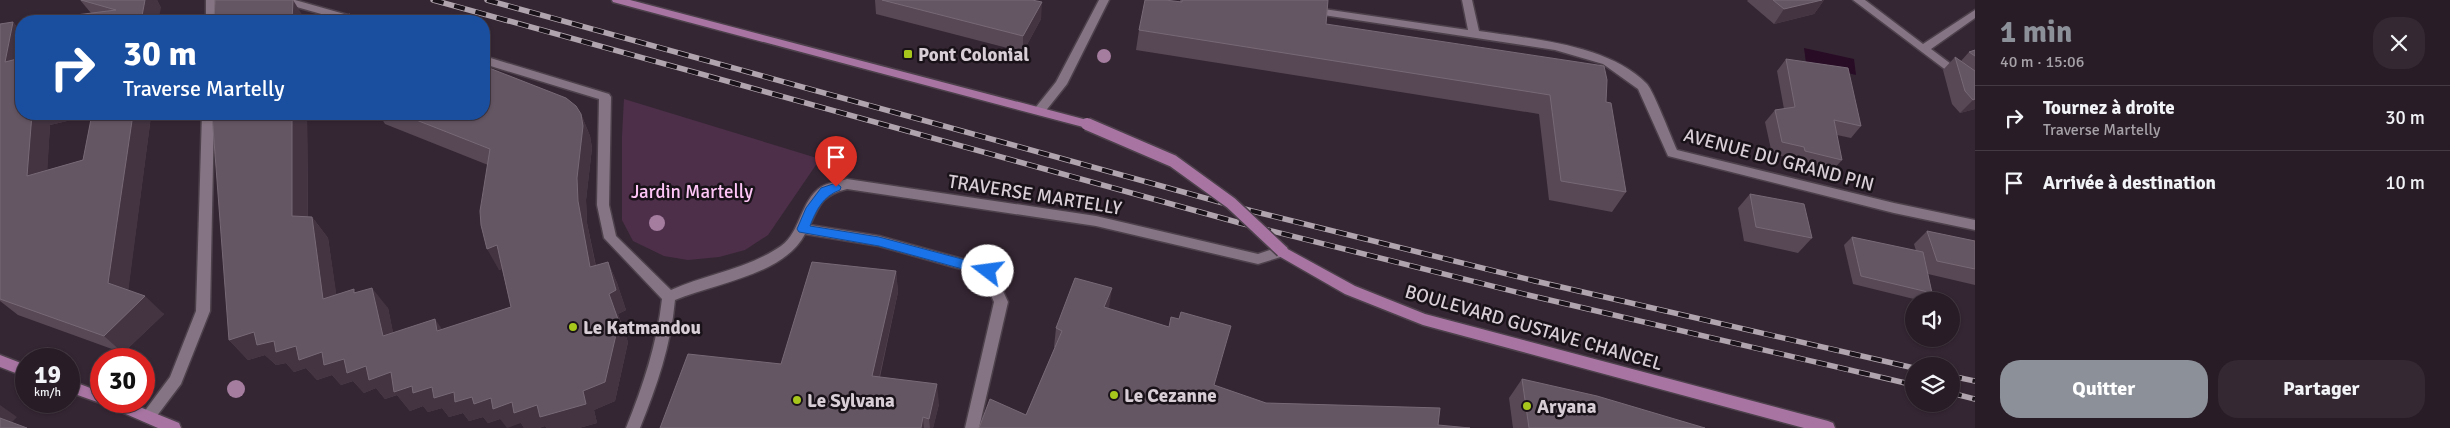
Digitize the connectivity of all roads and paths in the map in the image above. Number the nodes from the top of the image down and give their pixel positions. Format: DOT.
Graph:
graph roads {
  1 [pos="212,0"];
  2 [pos="283,0"];
  3 [pos="617,0"];
  4 [pos="1104,0"];
  5 [pos="1467,0"];
  6 [pos="1858,0"];
  7 [pos="1302,9"];
  8 [pos="1975,13"];
  9 [pos="211,15"];
  10 [pos="337,15"];
  11 [pos="1474,33"];
  12 [pos="1924,48"];
  13 [pos="490,62"];
  14 [pos="1975,88"];
  15 [pos="1040,110"];
  16 [pos="208,120"];
  17 [pos="1975,225"];
  18 [pos="803,229"];
  19 [pos="1282,251"];
  20 [pos="669,297"];
  21 [pos="0,361"];
  22 [pos="15,367"];
  23 [pos="140,413"];
  24 [pos="148,416"];
  25 [pos="174,428"];
  26 [pos="633,428"];
  27 [pos="972,428"];
  28 [pos="1828,428"];
  1 -- 9 [label="street"];
  2 -- 10 [label="street"];
  3 -- 15 [label="main road, BOULEVARD GUSTAVE CHANCEL"];
  4 -- 15 [label="street"];
  5 -- 11 [label="street"];
  6 -- 12 [label="street"];
  7 -- 11 [label="street, AVENUE DU GRAND PIN"];
  8 -- 12 [label="street"];
  11 -- 17 [label="street, AVENUE DU GRAND PIN"];
  12 -- 14 [label="street"];
  13 -- 20 [label="street"];
  15 -- 19 [label="main road, BOULEVARD GUSTAVE CHANCEL, bridge"];
  16 -- 24 [label="street"];
  18 -- 19 [label="street, TRAVERSE MARTELLY"];
  18 -- 20 [label="street, TRAVERSE MARTELLY"];
  18 -- 27 [label="street"];
  19 -- 28 [label="main road, BOULEVARD GUSTAVE CHANCEL"];
  20 -- 26 [label="street"];
  21 -- 22 [label="main road"];
  23 -- 24 [label="main road"];
  24 -- 25 [label="main road"];
}
